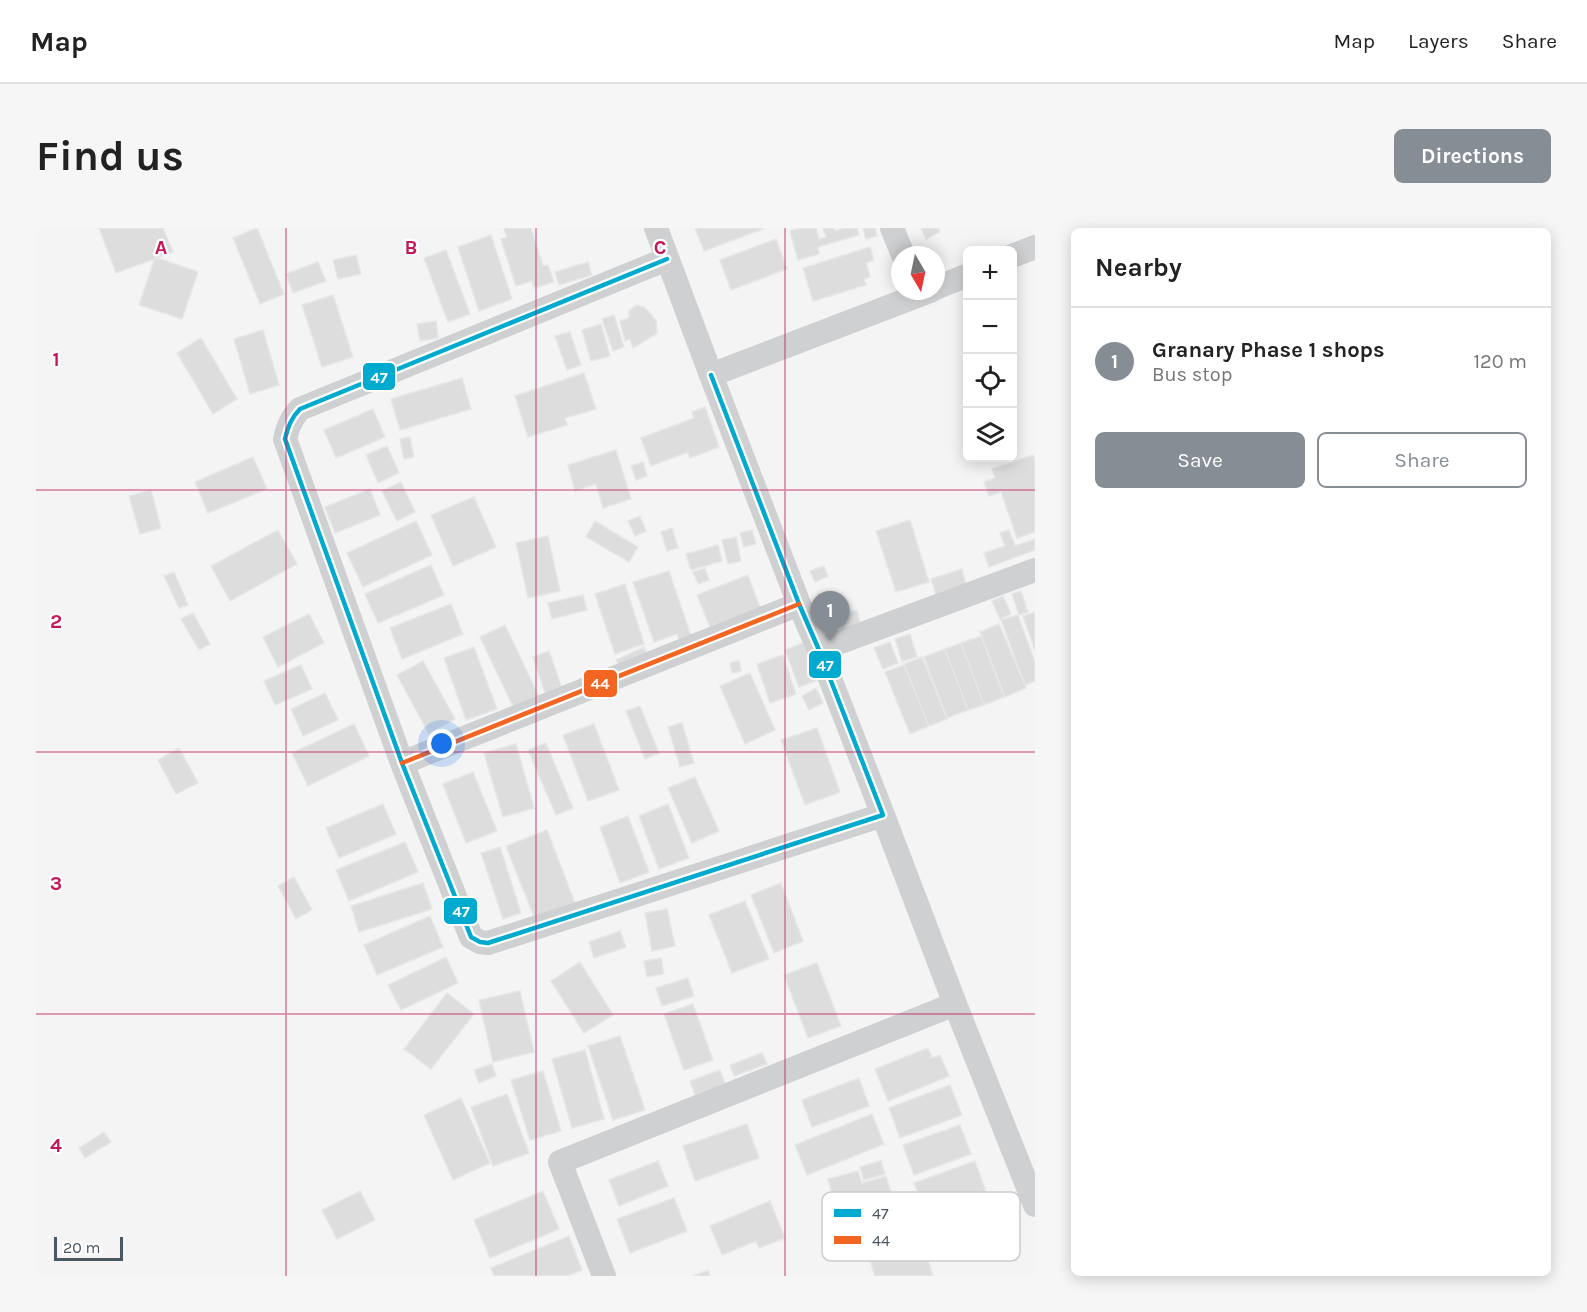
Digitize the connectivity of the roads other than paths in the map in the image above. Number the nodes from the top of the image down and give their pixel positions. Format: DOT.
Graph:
graph roads {
  1 [pos="656,228"];
  2 [pos="892,228"];
  3 [pos="899,246"];
  4 [pos="1035,247"];
  5 [pos="1017,254"];
  6 [pos="668,259"];
  7 [pos="963,277"];
  8 [pos="945,284"];
  9 [pos="903,300"];
  10 [pos="711,375"];
  11 [pos="1035,570"];
  12 [pos="799,604"];
  13 [pos="819,650"];
  14 [pos="402,763"];
  15 [pos="883,815"];
  16 [pos="955,1004"];
  17 [pos="1035,1204"];
  18 [pos="604,1276"];
  1 -- 6 [label="street"];
  2 -- 3 [label="street"];
  4 -- 5 [label="street"];
  6 -- 10 [label="street"];
  6 -- 14 [label="street"];
  7 -- 8 [label="street"];
  9 -- 10 [label="street"];
  10 -- 12 [label="street"];
  11 -- 13 [label="street"];
  12 -- 13 [label="street"];
  12 -- 14 [label="street"];
  13 -- 15 [label="street"];
  14 -- 15 [label="street"];
  15 -- 16 [label="street"];
  16 -- 17 [label="street"];
  16 -- 18 [label="street"];
}
